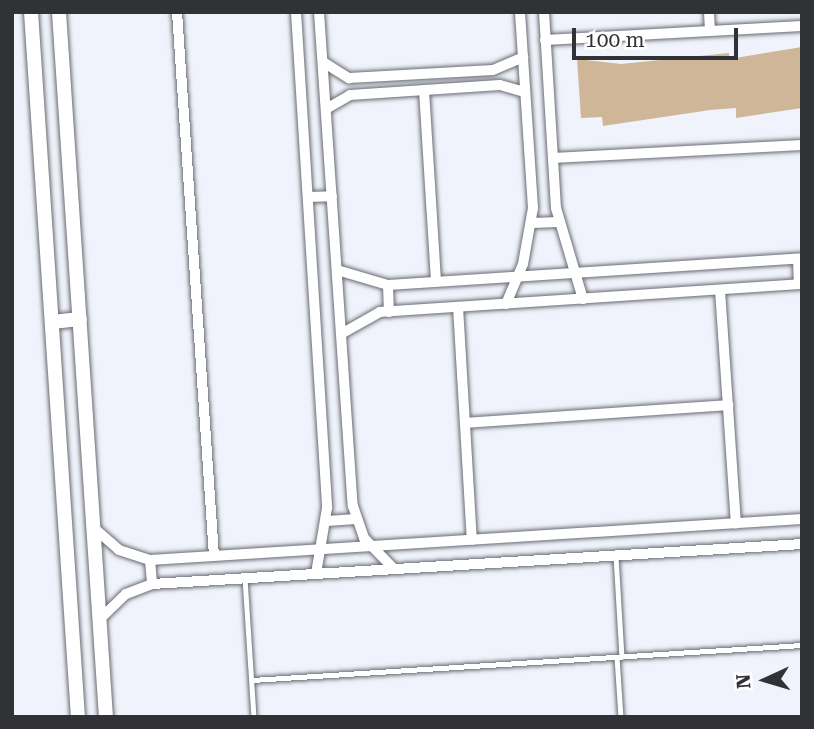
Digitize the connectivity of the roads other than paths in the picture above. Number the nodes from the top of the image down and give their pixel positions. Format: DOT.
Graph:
graph roads {
  1 [pos="31,12"];
  2 [pos="60,12"];
  3 [pos="177,12"];
  4 [pos="296,12"];
  5 [pos="319,12"];
  6 [pos="520,12"];
  7 [pos="544,12"];
  8 [pos="709,12"];
  9 [pos="802,26"];
  10 [pos="710,31"];
  11 [pos="545,40"];
  12 [pos="523,57"];
  13 [pos="323,62"];
  14 [pos="493,70"];
  15 [pos="349,78"];
  16 [pos="494,86"];
  17 [pos="424,90"];
  18 [pos="525,92"];
  19 [pos="350,95"];
  20 [pos="326,109"];
  21 [pos="802,145"];
  22 [pos="553,158"];
  23 [pos="332,196"];
  24 [pos="308,197"];
  25 [pos="558,222"];
  26 [pos="532,223"];
  27 [pos="800,259"];
  28 [pos="337,270"];
  29 [pos="572,274"];
  30 [pos="519,277"];
  31 [pos="436,282"];
  32 [pos="801,284"];
  33 [pos="388,285"];
  34 [pos="720,290"];
  35 [pos="583,299"];
  36 [pos="506,304"];
  37 [pos="458,307"];
  38 [pos="389,312"];
  39 [pos="80,319"];
  40 [pos="52,322"];
  41 [pos="341,334"];
  42 [pos="728,405"];
  43 [pos="465,423"];
  44 [pos="356,519"];
  45 [pos="802,519"];
  46 [pos="327,521"];
  47 [pos="736,523"];
  48 [pos="94,528"];
  49 [pos="472,540"];
  50 [pos="802,544"];
  51 [pos="369,546"];
  52 [pos="323,549"];
  53 [pos="214,556"];
  54 [pos="616,556"];
  55 [pos="150,560"];
  56 [pos="394,569"];
  57 [pos="316,574"];
  58 [pos="244,578"];
  59 [pos="152,584"];
  60 [pos="100,619"];
  61 [pos="802,645"];
  62 [pos="620,657"];
  63 [pos="252,680"];
  64 [pos="78,717"];
  65 [pos="106,717"];
  66 [pos="254,717"];
  67 [pos="621,717"];
  1 -- 40 [label="street"];
  2 -- 39 [label="street"];
  3 -- 53 [label="street"];
  4 -- 24 [label="street"];
  5 -- 13 [label="street"];
  6 -- 12 [label="street"];
  7 -- 11 [label="street"];
  8 -- 10 [label="street"];
  9 -- 10 [label="street"];
  10 -- 11 [label="street"];
  11 -- 22 [label="street"];
  12 -- 14 [label="street"];
  12 -- 18 [label="street"];
  13 -- 15 [label="street"];
  13 -- 20 [label="street"];
  14 -- 15 [label="street"];
  14 -- 16 [label="street"];
  15 -- 19 [label="street"];
  16 -- 17 [label="street"];
  16 -- 18 [label="street"];
  17 -- 19 [label="street"];
  17 -- 31 [label="street"];
  18 -- 26 [label="street"];
  19 -- 20 [label="street"];
  20 -- 23 [label="street"];
  21 -- 22 [label="street"];
  22 -- 25 [label="street"];
  23 -- 24 [label="street"];
  23 -- 28 [label="street"];
  24 -- 46 [label="street"];
  25 -- 26 [label="street"];
  25 -- 29 [label="street"];
  26 -- 30 [label="street"];
  27 -- 29 [label="street"];
  27 -- 32 [label="street"];
  28 -- 33 [label="street"];
  28 -- 41 [label="street"];
  29 -- 30 [label="street"];
  29 -- 35 [label="street"];
  30 -- 31 [label="street"];
  30 -- 36 [label="street"];
  31 -- 33 [label="street"];
  32 -- 34 [label="street"];
  33 -- 38 [label="street"];
  34 -- 35 [label="street"];
  34 -- 42 [label="street"];
  35 -- 36 [label="street"];
  36 -- 37 [label="street"];
  37 -- 38 [label="street"];
  37 -- 43 [label="street"];
  38 -- 41 [label="street"];
  39 -- 40 [label="street"];
  39 -- 48 [label="street"];
  40 -- 64 [label="street"];
  41 -- 44 [label="street"];
  42 -- 43 [label="street"];
  42 -- 47 [label="street"];
  43 -- 49 [label="street"];
  44 -- 46 [label="street"];
  44 -- 51 [label="street"];
  45 -- 47 [label="street"];
  46 -- 52 [label="street"];
  47 -- 49 [label="street"];
  48 -- 55 [label="street"];
  48 -- 60 [label="street"];
  49 -- 51 [label="street"];
  50 -- 54 [label="street"];
  51 -- 52 [label="street"];
  51 -- 56 [label="street"];
  52 -- 53 [label="street"];
  52 -- 57 [label="street"];
  53 -- 55 [label="street"];
  54 -- 56 [label="street"];
  54 -- 62 [label="lane"];
  55 -- 59 [label="street"];
  56 -- 57 [label="street"];
  57 -- 58 [label="street"];
  58 -- 59 [label="street"];
  58 -- 63 [label="lane"];
  59 -- 60 [label="street"];
  60 -- 65 [label="street"];
  61 -- 62 [label="lane"];
  62 -- 63 [label="lane"];
  62 -- 67 [label="lane"];
  63 -- 66 [label="lane"];
}
